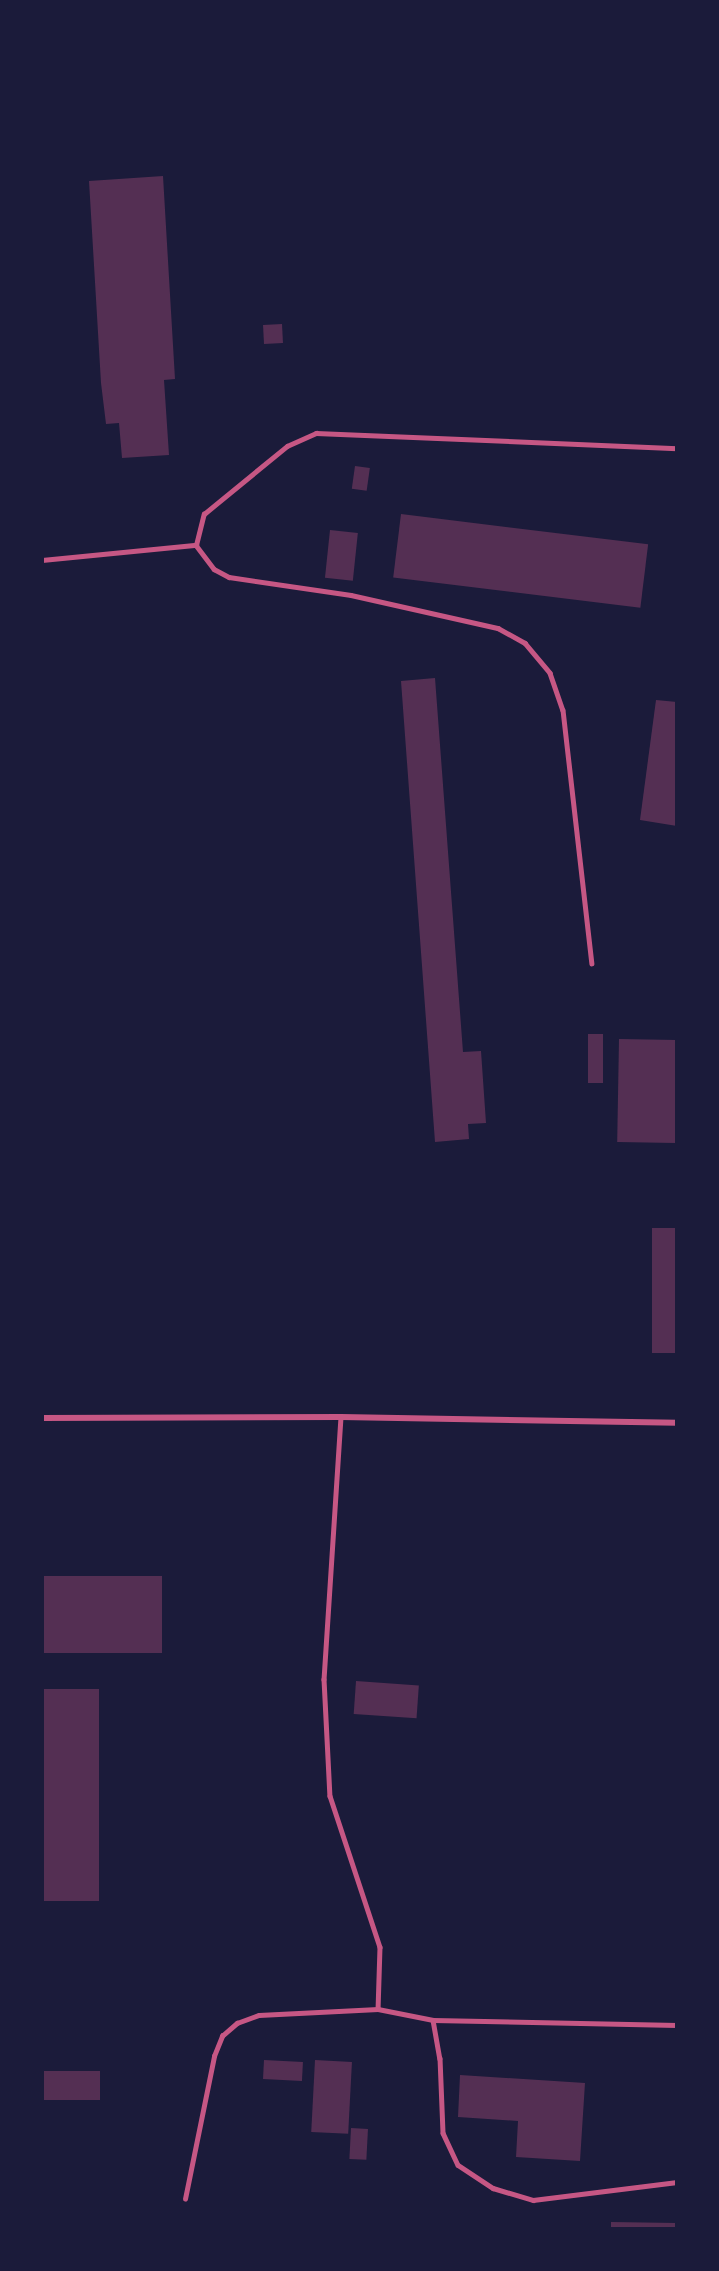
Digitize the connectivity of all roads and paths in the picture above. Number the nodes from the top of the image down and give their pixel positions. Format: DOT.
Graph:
graph roads {
  1 [pos="677,448"];
  2 [pos="196,545"];
  3 [pos="42,560"];
  4 [pos="592,963"];
  5 [pos="340,1417"];
  6 [pos="42,1418"];
  7 [pos="677,1423"];
  8 [pos="378,2009"];
  9 [pos="433,2020"];
  10 [pos="677,2025"];
  11 [pos="677,2182"];
  12 [pos="185,2199"];
  1 -- 2 [label="lane"];
  2 -- 3 [label="lane"];
  2 -- 4 [label="lane"];
  5 -- 6 [label="street"];
  5 -- 7 [label="street"];
  5 -- 8 [label="lane"];
  8 -- 9 [label="lane"];
  8 -- 12 [label="lane"];
  9 -- 10 [label="lane"];
  9 -- 11 [label="lane"];
}
